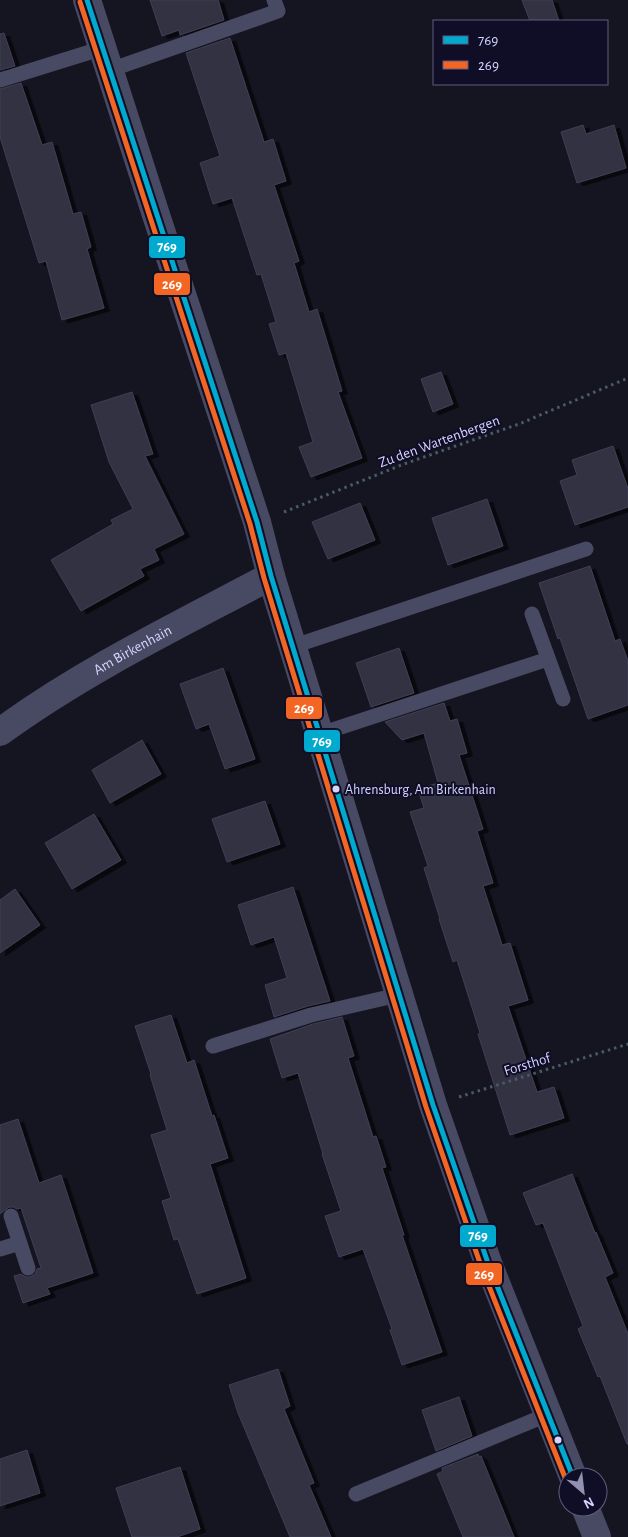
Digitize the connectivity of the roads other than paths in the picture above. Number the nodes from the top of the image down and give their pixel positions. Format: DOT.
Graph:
graph roads {
  1 [pos="87,0"];
  2 [pos="274,0"];
  3 [pos="106,59"];
  4 [pos="0,80"];
  5 [pos="586,549"];
  6 [pos="271,576"];
  7 [pos="532,614"];
  8 [pos="294,646"];
  9 [pos="548,659"];
  10 [pos="563,699"];
  11 [pos="0,732"];
  12 [pos="320,734"];
  13 [pos="398,994"];
  14 [pos="212,1046"];
  15 [pos="11,1216"];
  16 [pos="20,1243"];
  17 [pos="0,1249"];
  18 [pos="28,1268"];
  19 [pos="549,1414"];
  20 [pos="569,1467"];
  21 [pos="356,1494"];
  22 [pos="589,1517"];
  23 [pos="597,1537"];
  1 -- 3 [label="street"];
  2 -- 3 [label="lane"];
  3 -- 4 [label="lane"];
  3 -- 6 [label="street"];
  5 -- 8 [label="lane"];
  6 -- 8 [label="street"];
  6 -- 11 [label="street, Am Birkenhain"];
  7 -- 9 [label="lane"];
  8 -- 12 [label="street"];
  9 -- 10 [label="lane"];
  9 -- 12 [label="lane"];
  12 -- 13 [label="street"];
  13 -- 14 [label="lane"];
  13 -- 19 [label="street"];
  15 -- 16 [label="lane"];
  16 -- 17 [label="lane"];
  16 -- 18 [label="lane"];
  19 -- 20 [label="street"];
  19 -- 21 [label="lane"];
  22 -- 23 [label="street"];
}
